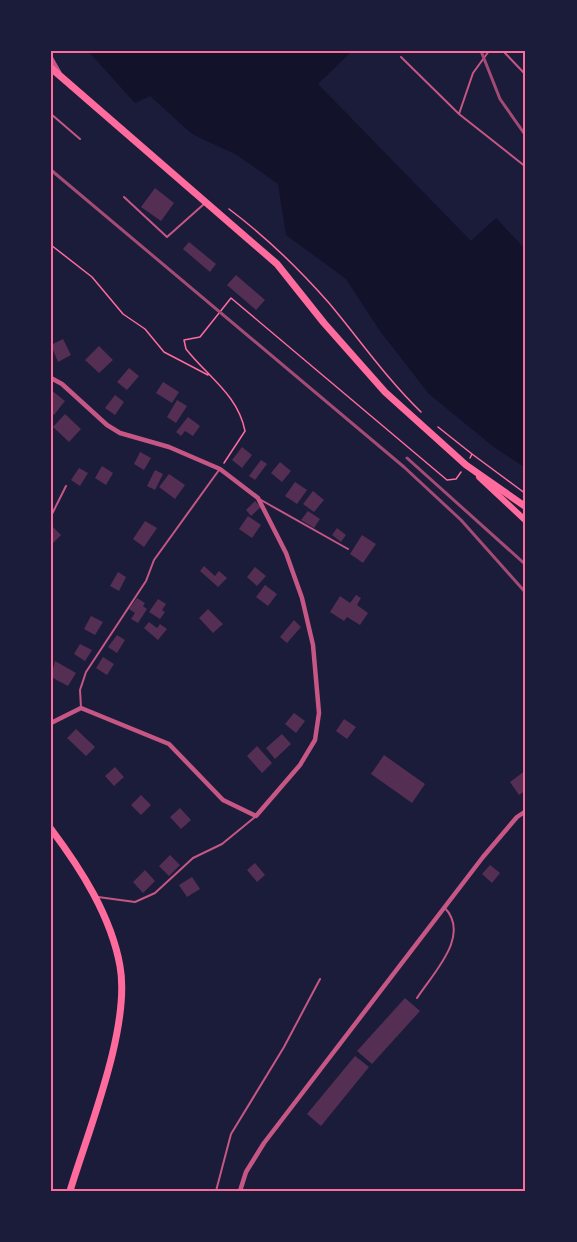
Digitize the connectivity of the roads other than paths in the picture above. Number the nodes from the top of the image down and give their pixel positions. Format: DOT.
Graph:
graph roads {
  1 [pos="489,51"];
  2 [pos="503,51"];
  3 [pos="401,57"];
  4 [pos="51,58"];
  5 [pos="51,68"];
  6 [pos="526,75"];
  7 [pos="61,77"];
  8 [pos="51,114"];
  9 [pos="459,114"];
  10 [pos="80,139"];
  11 [pos="526,167"];
  12 [pos="124,197"];
  13 [pos="206,202"];
  14 [pos="51,378"];
  15 [pos="466,465"];
  16 [pos="220,468"];
  17 [pos="66,486"];
  18 [pos="258,498"];
  19 [pos="526,507"];
  20 [pos="51,516"];
  21 [pos="526,521"];
  22 [pos="348,549"];
  23 [pos="81,708"];
  24 [pos="51,723"];
  25 [pos="526,811"];
  26 [pos="256,816"];
  27 [pos="51,829"];
  28 [pos="93,895"];
  29 [pos="444,907"];
  30 [pos="320,979"];
  31 [pos="417,998"];
  32 [pos="69,1191"];
  33 [pos="216,1191"];
  34 [pos="240,1191"];
  1 -- 9 [label="lane"];
  2 -- 6 [label="lane"];
  3 -- 9 [label="lane"];
  4 -- 7 [label="street"];
  5 -- 7 [label="main road"];
  7 -- 13 [label="main road"];
  8 -- 10 [label="lane"];
  9 -- 11 [label="lane"];
  12 -- 13 [label="lane"];
  13 -- 15 [label="main road"];
  14 -- 16 [label="street"];
  15 -- 19 [label="main road"];
  15 -- 21 [label="main road"];
  16 -- 18 [label="street"];
  16 -- 23 [label="lane"];
  17 -- 20 [label="lane"];
  18 -- 22 [label="lane"];
  18 -- 26 [label="street"];
  23 -- 24 [label="street"];
  23 -- 26 [label="street"];
  25 -- 29 [label="street"];
  26 -- 28 [label="lane"];
  27 -- 28 [label="main road"];
  28 -- 32 [label="main road"];
  29 -- 31 [label="lane"];
  29 -- 34 [label="street"];
  30 -- 33 [label="lane"];
}
